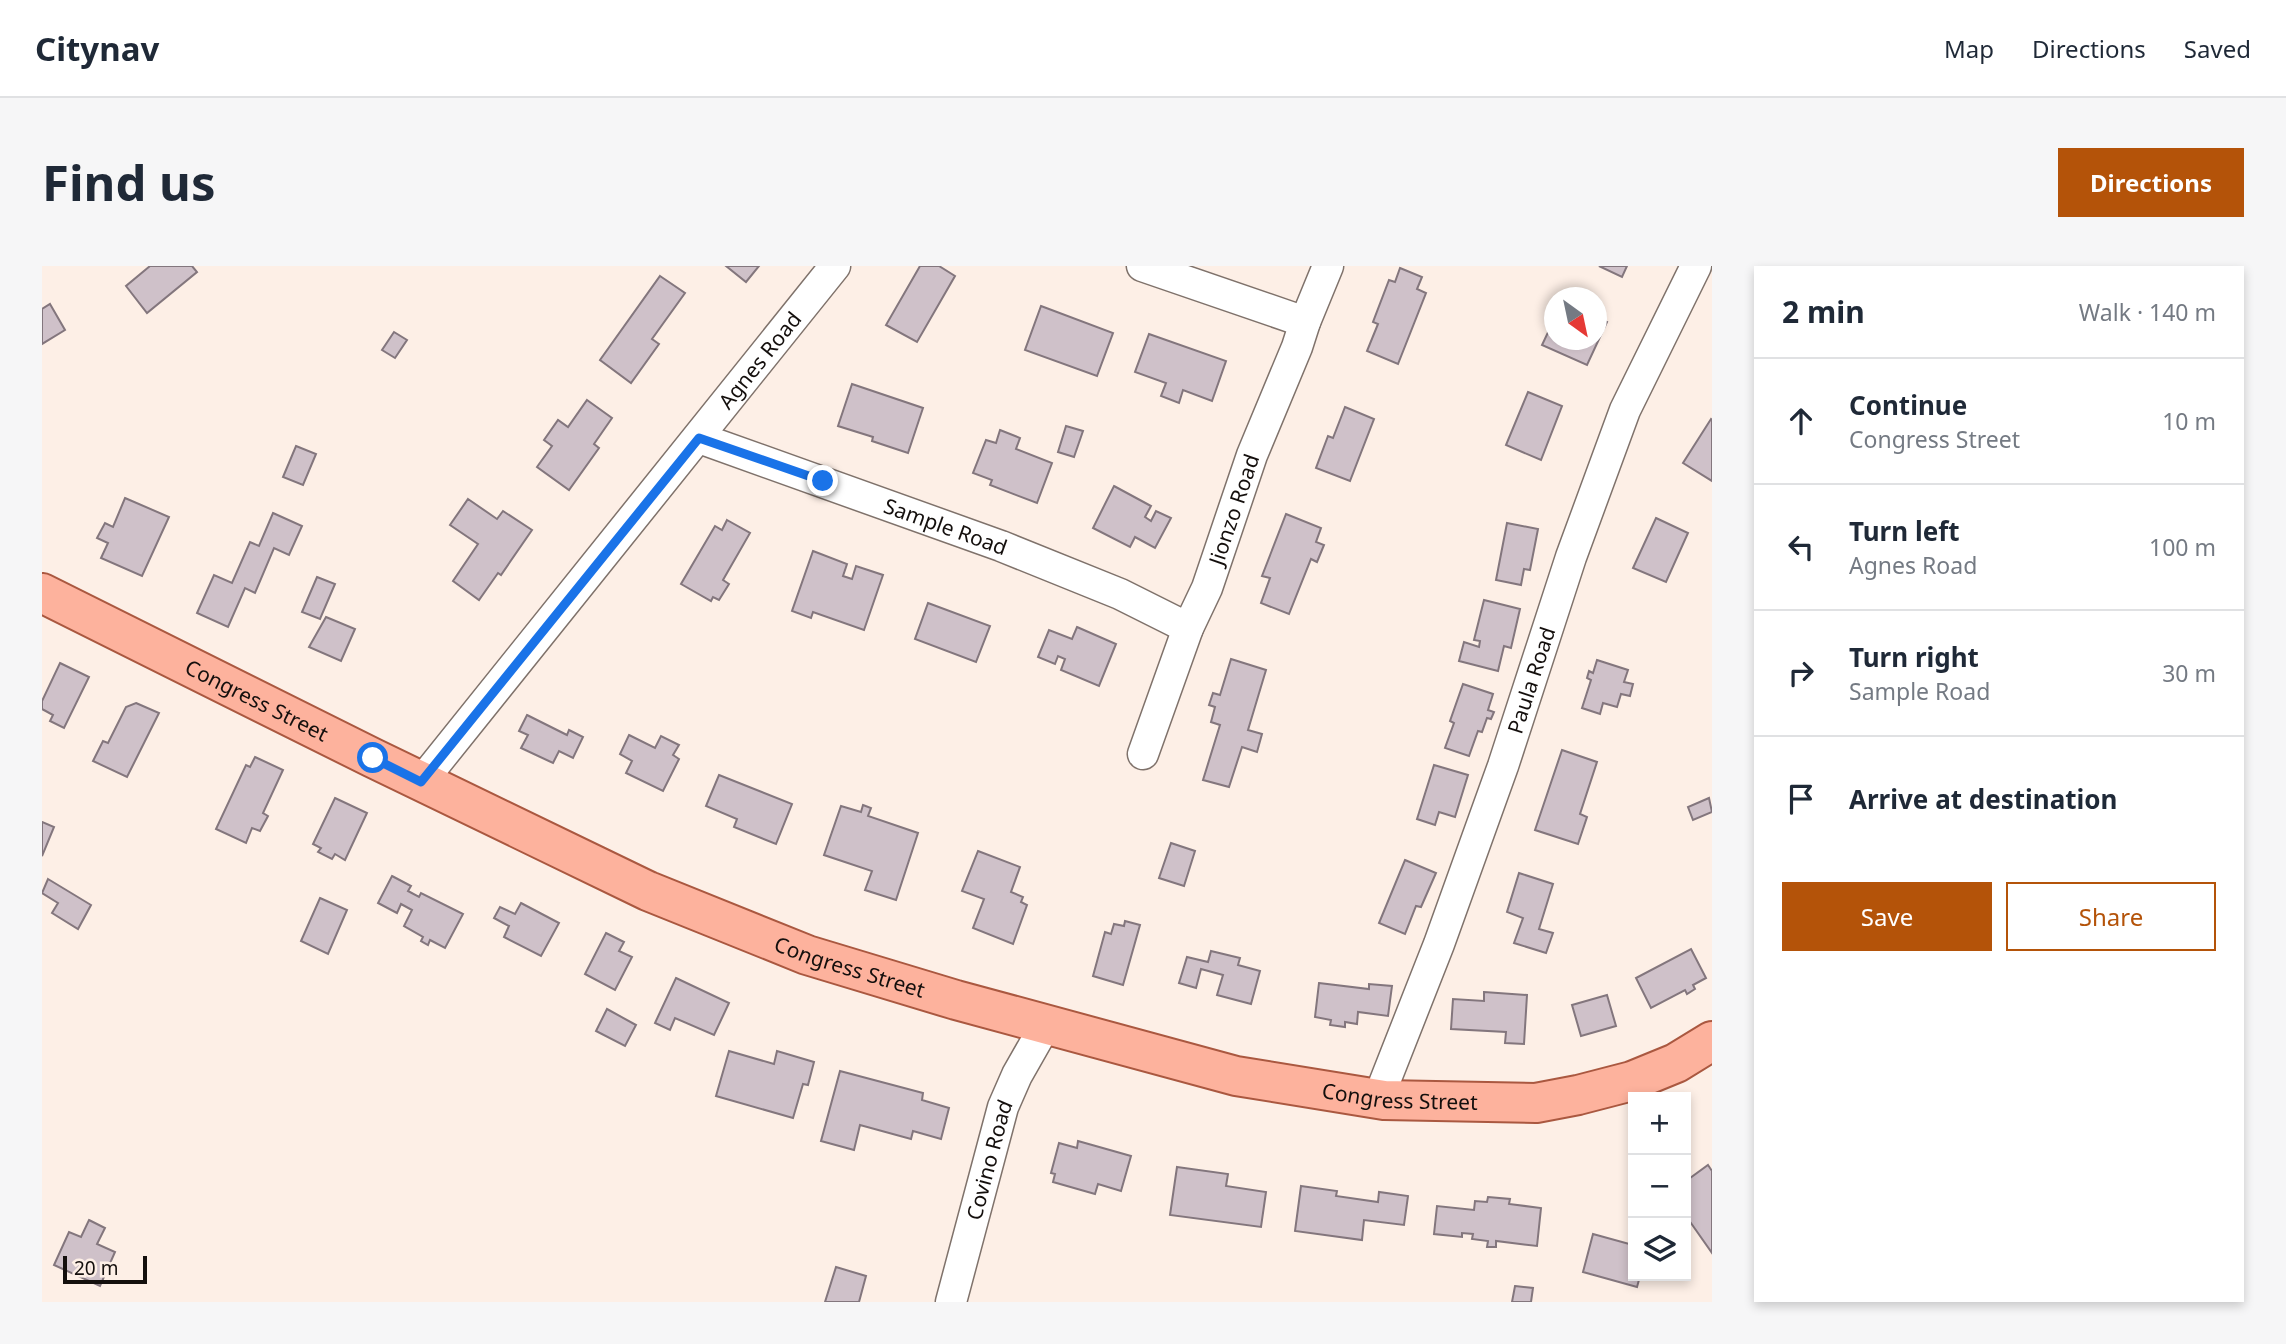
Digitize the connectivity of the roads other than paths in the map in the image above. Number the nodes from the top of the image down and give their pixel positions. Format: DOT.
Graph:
graph roads {
  1 [pos="835,266"];
  2 [pos="1142,266"];
  3 [pos="1328,266"];
  4 [pos="1696,266"];
  5 [pos="1305,322"];
  6 [pos="699,438"];
  7 [pos="42,593"];
  8 [pos="1188,628"];
  9 [pos="1143,754"];
  10 [pos="421,782"];
  11 [pos="1046,1024"];
  12 [pos="1712,1041"];
  13 [pos="1378,1099"];
  14 [pos="951,1302"];
  1 -- 6 [label="street, Agnes Road"];
  2 -- 5 [label="street"];
  3 -- 5 [label="street, Jionzo Road"];
  4 -- 13 [label="street, Paula Road"];
  5 -- 8 [label="street, Jionzo Road"];
  6 -- 8 [label="street, Sample Road"];
  6 -- 10 [label="street, Agnes Road"];
  7 -- 10 [label="main road, Congress Street"];
  8 -- 9 [label="street, Jionzo Road"];
  10 -- 11 [label="main road, Congress Street"];
  11 -- 13 [label="main road, Congress Street"];
  11 -- 14 [label="street, Covino Road"];
  12 -- 13 [label="main road, Congress Street"];
}
